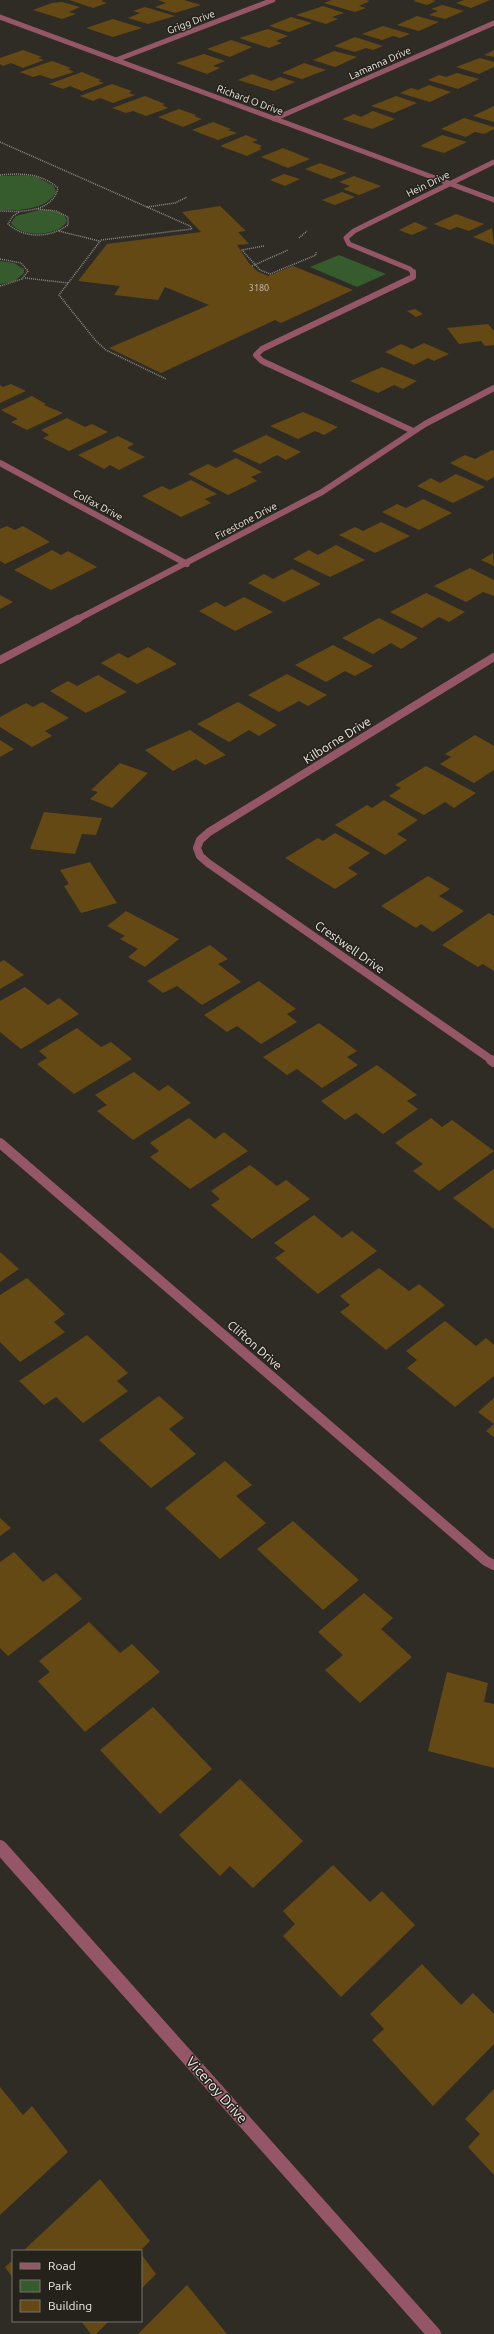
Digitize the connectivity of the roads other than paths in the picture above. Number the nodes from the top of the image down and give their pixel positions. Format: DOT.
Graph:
graph roads {
  1 [pos="273,0"];
  2 [pos="0,17"];
  3 [pos="494,23"];
  4 [pos="116,60"];
  5 [pos="274,118"];
  6 [pos="494,162"];
  7 [pos="450,184"];
  8 [pos="494,200"];
  9 [pos="494,388"];
  10 [pos="413,431"];
  11 [pos="0,464"];
  12 [pos="186,564"];
  13 [pos="494,657"];
  14 [pos="0,660"];
  15 [pos="197,848"];
  16 [pos="494,1062"];
  17 [pos="0,1143"];
  18 [pos="494,1565"];
  19 [pos="0,1847"];
  20 [pos="434,2334"];
  1 -- 4 [label="street, Grigg Drive"];
  2 -- 4 [label="street, Richard O Drive"];
  3 -- 5 [label="street, Lamanna Drive"];
  4 -- 5 [label="street, Richard O Drive"];
  5 -- 7 [label="street, Richard O Drive"];
  6 -- 7 [label="street, Hein Drive"];
  7 -- 8 [label="street, Richard O Drive"];
  7 -- 10 [label="street, Hein Drive"];
  9 -- 10 [label="street, Firestone Drive"];
  10 -- 12 [label="street, Firestone Drive"];
  11 -- 12 [label="street, Colfax Drive"];
  12 -- 14 [label="street, Firestone Drive"];
  13 -- 15 [label="street, Kilborne Drive"];
  15 -- 16 [label="street, Crestwell Drive"];
  17 -- 18 [label="street, Clifton Drive"];
  19 -- 20 [label="street, Viceroy Drive"];
}
